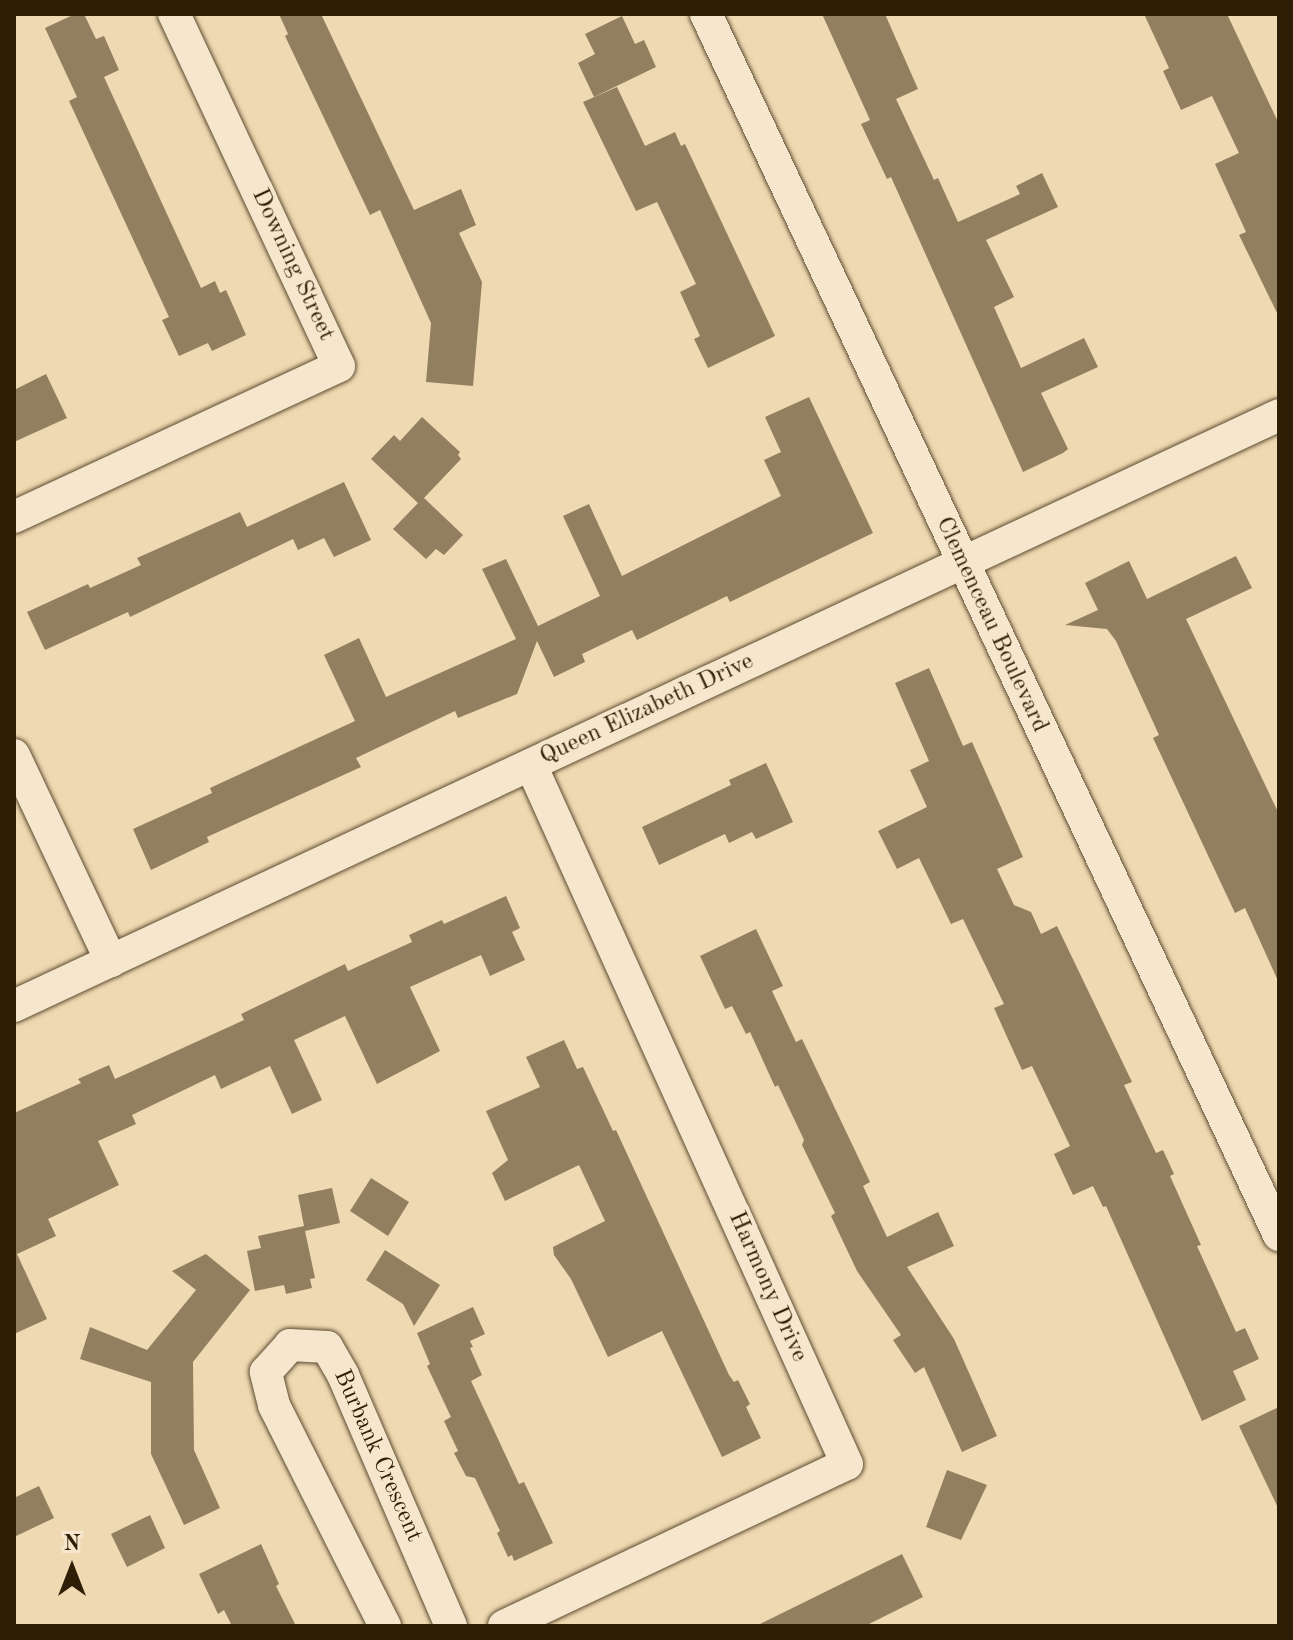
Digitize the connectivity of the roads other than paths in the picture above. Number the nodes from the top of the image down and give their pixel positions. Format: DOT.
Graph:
graph roads {
  1 [pos="174,14"];
  2 [pos="706,14"];
  3 [pos="1279,415"];
  4 [pos="14,517"];
  5 [pos="962,563"];
  6 [pos="14,755"];
  7 [pos="531,765"];
  8 [pos="111,961"];
  9 [pos="14,1006"];
  10 [pos="1279,1235"];
  11 [pos="385,1626"];
  12 [pos="451,1626"];
  13 [pos="504,1626"];
  1 -- 4 [label="street, Downing Street"];
  2 -- 5 [label="street, Clemenceau Boulevard"];
  3 -- 5 [label="street, Queen Elizabeth Drive"];
  5 -- 7 [label="street, Queen Elizabeth Drive"];
  5 -- 10 [label="street, Clemenceau Boulevard"];
  6 -- 8 [label="street"];
  7 -- 8 [label="street, Queen Elizabeth Drive"];
  7 -- 13 [label="street, Harmony Drive"];
  8 -- 9 [label="street, Queen Elizabeth Drive"];
  11 -- 12 [label="street, Burbank Crescent"];
}
